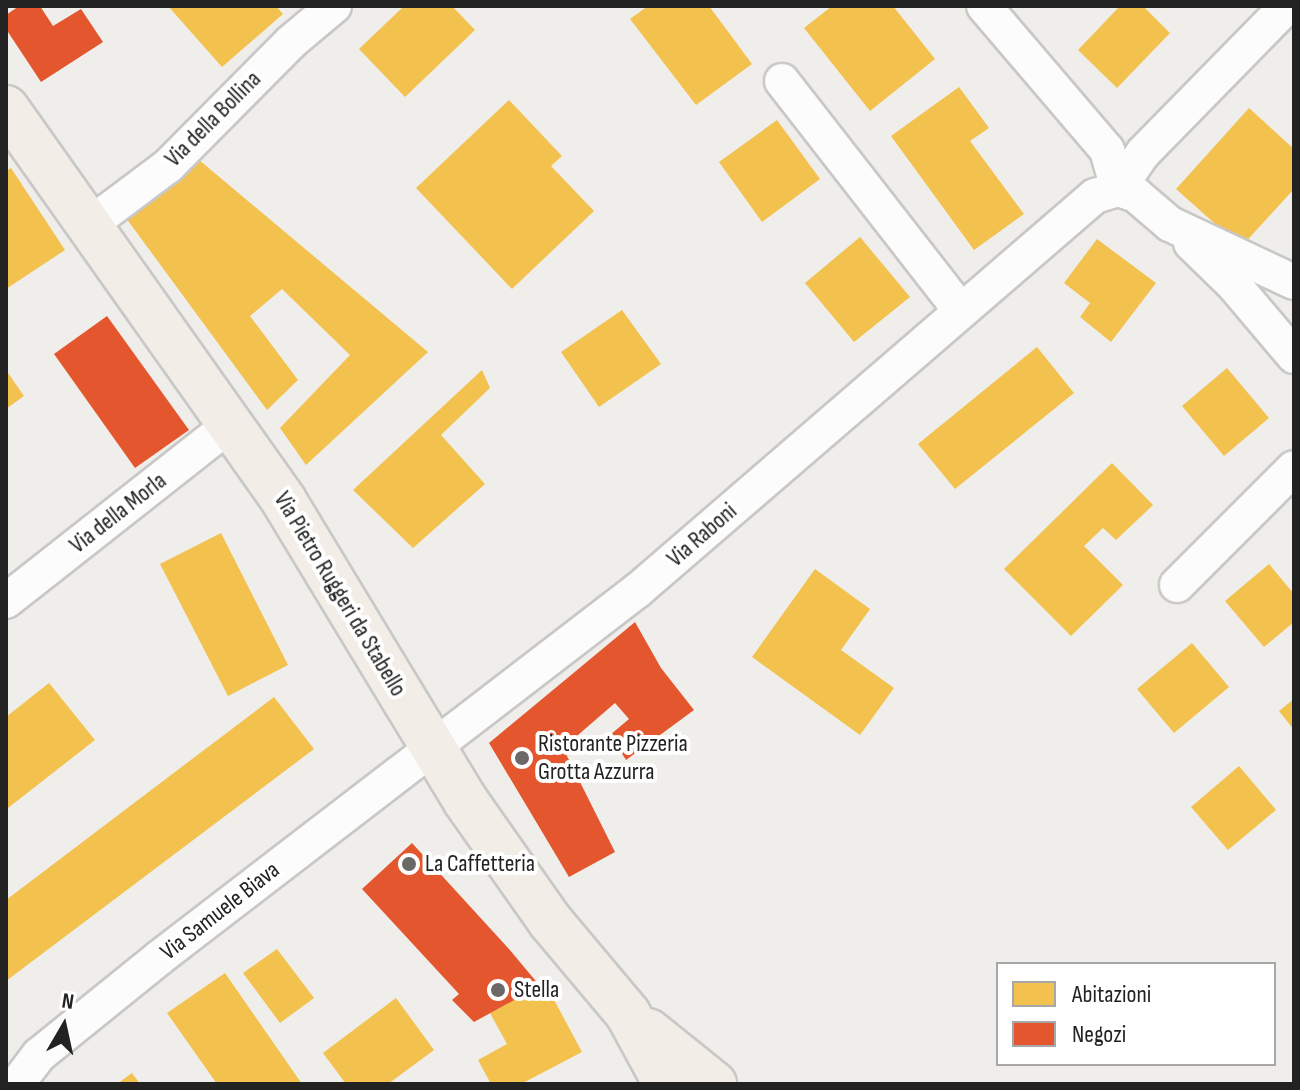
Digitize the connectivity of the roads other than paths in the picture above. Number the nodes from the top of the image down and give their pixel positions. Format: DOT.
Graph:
graph roads {
  1 [pos="334,6"];
  2 [pos="984,6"];
  3 [pos="1287,6"];
  4 [pos="782,81"];
  5 [pos="6,108"];
  6 [pos="1118,189"];
  7 [pos="1170,224"];
  8 [pos="88,226"];
  9 [pos="1294,282"];
  10 [pos="961,311"];
  11 [pos="1294,356"];
  12 [pos="231,424"];
  13 [pos="1294,468"];
  14 [pos="1177,585"];
  15 [pos="6,601"];
  16 [pos="433,748"];
  17 [pos="628,1014"];
  18 [pos="17,1084"];
  19 [pos="666,1084"];
  20 [pos="714,1084"];
  1 -- 8 [label="street, Via della Bollina"];
  2 -- 6 [label="street"];
  3 -- 6 [label="street"];
  4 -- 10 [label="street"];
  5 -- 8 [label="main road, Via Pietro Ruggeri da Stabello"];
  6 -- 7 [label="street"];
  6 -- 10 [label="street, Via Raboni"];
  7 -- 9 [label="street"];
  7 -- 11 [label="street"];
  8 -- 12 [label="main road, Via Pietro Ruggeri da Stabello"];
  10 -- 16 [label="street, Via Raboni"];
  12 -- 15 [label="street, Via della Morla"];
  12 -- 16 [label="main road, Via Pietro Ruggeri da Stabello"];
  13 -- 14 [label="street"];
  16 -- 17 [label="main road, Via Pietro Ruggeri da Stabello"];
  16 -- 18 [label="street, Via Samuele Biava"];
  17 -- 19 [label="main road, Via Pietro Ruggeri da Stabello"];
  17 -- 20 [label="main road"];
}
